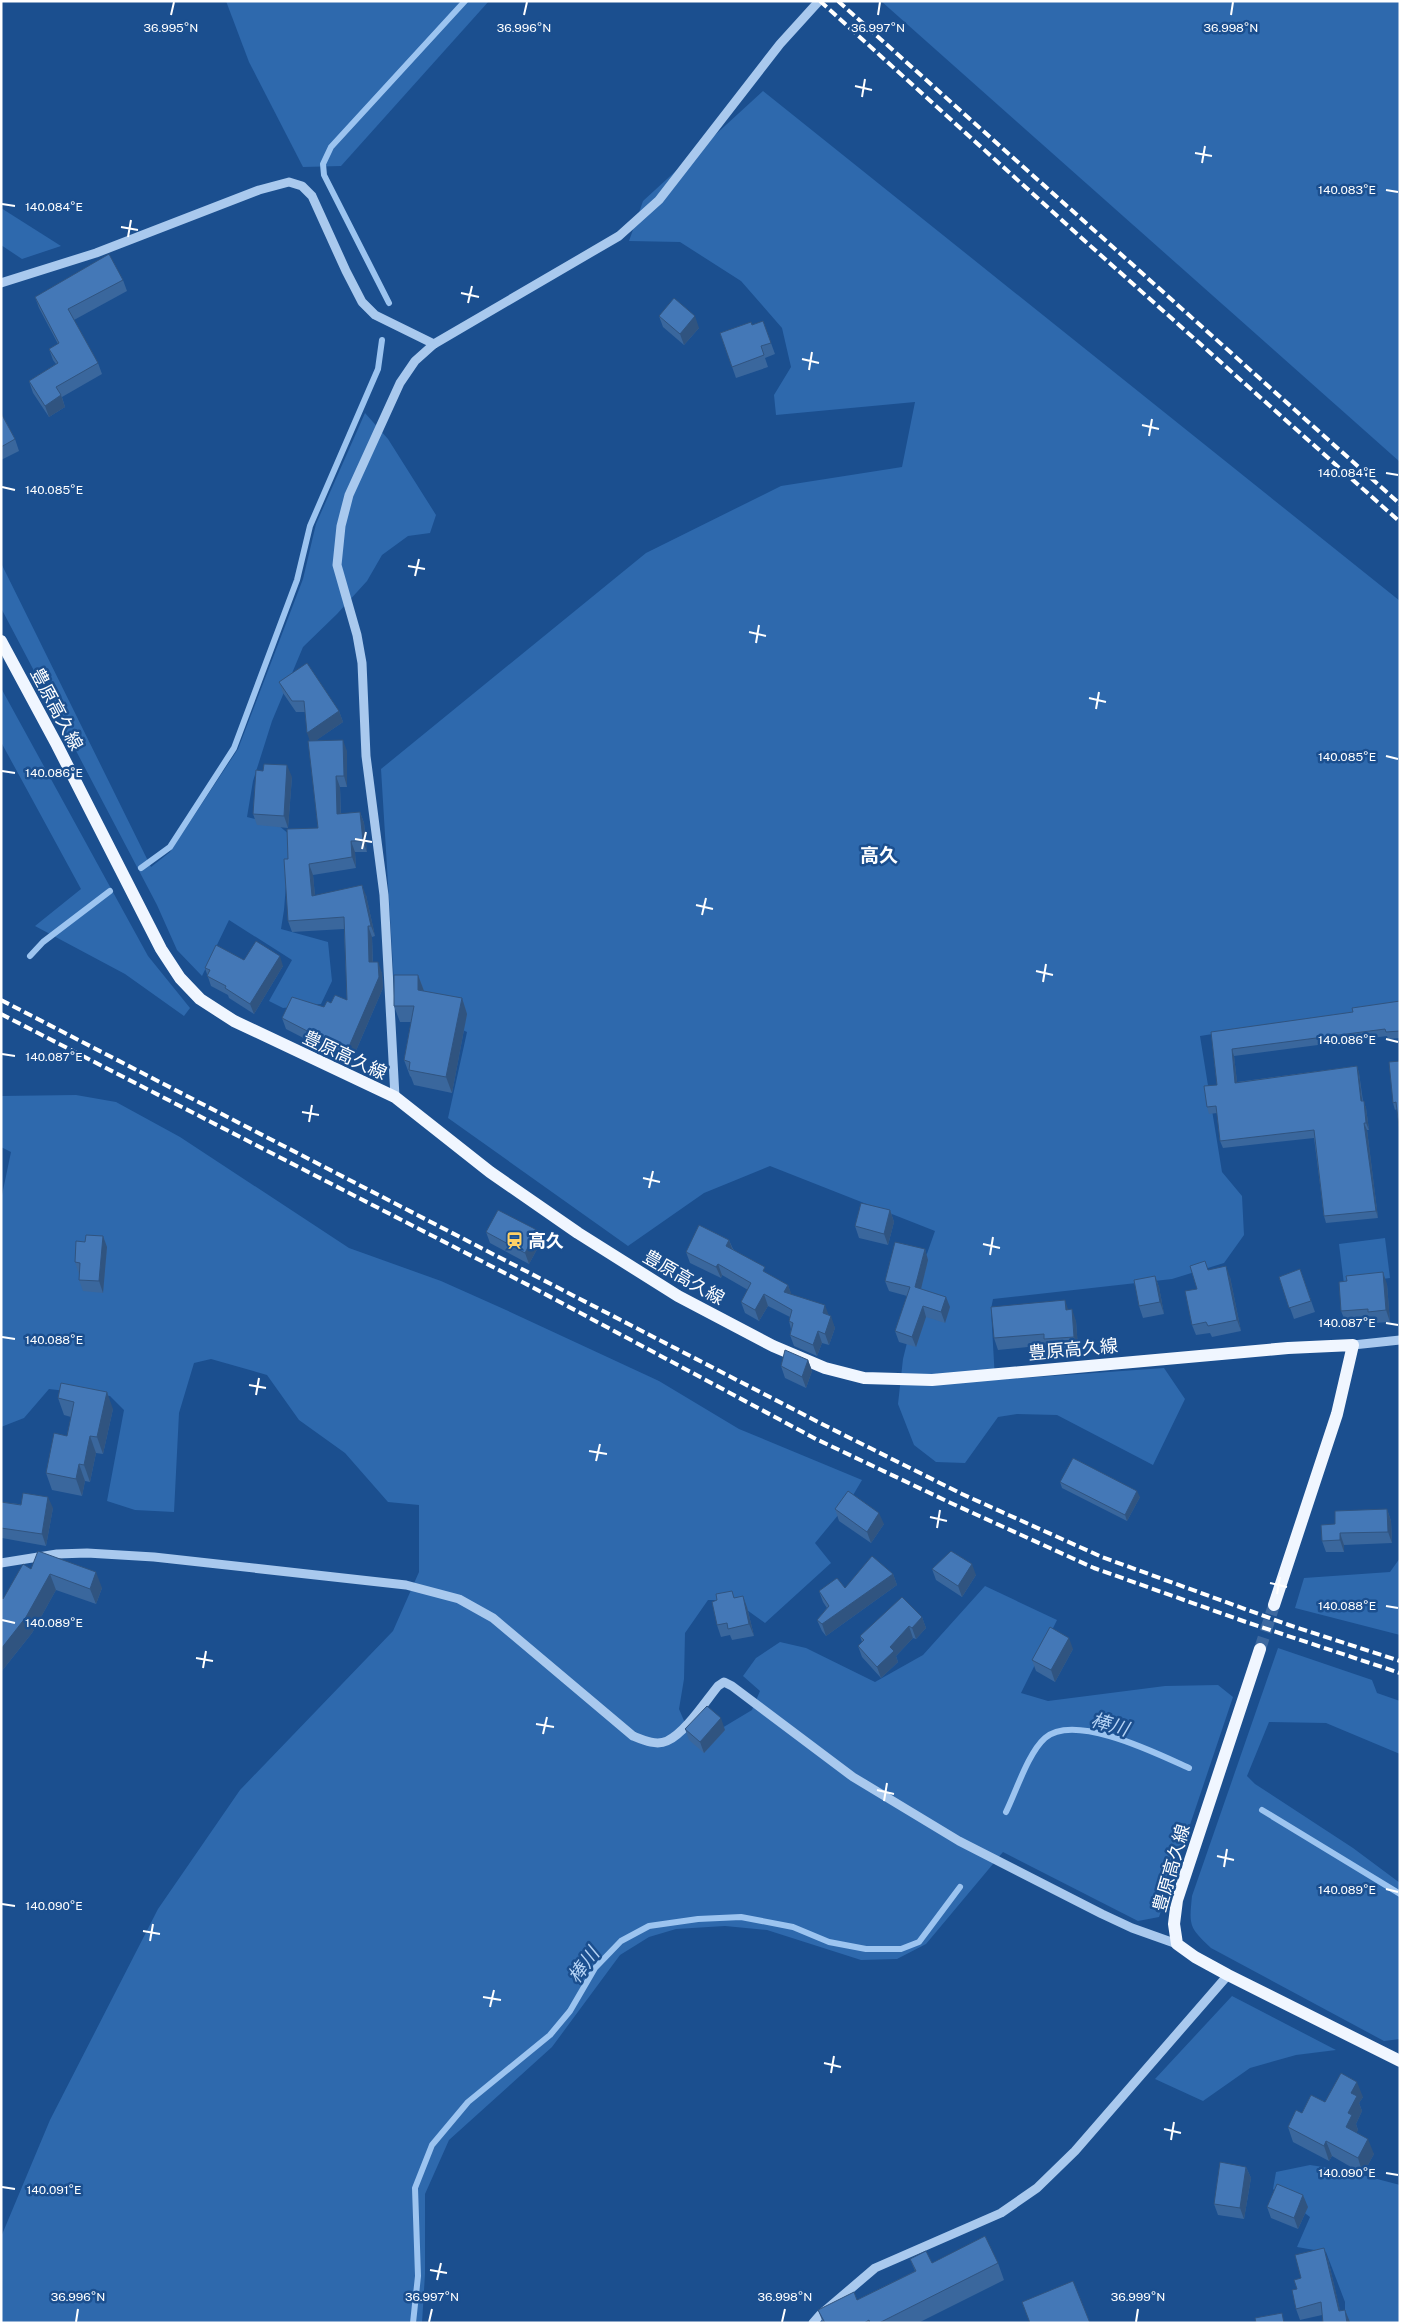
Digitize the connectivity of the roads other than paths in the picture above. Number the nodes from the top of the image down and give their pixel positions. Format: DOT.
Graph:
graph roads {
  1 [pos="819,1"];
  2 [pos="1,283"];
  3 [pos="434,344"];
  4 [pos="1,641"];
  5 [pos="395,1098"];
  6 [pos="1400,1340"];
  7 [pos="1353,1345"];
  8 [pos="1,1563"];
  9 [pos="1274,1605"];
  10 [pos="1260,1649"];
  11 [pos="1177,1944"];
  12 [pos="1228,1975"];
  13 [pos="1400,2061"];
  14 [pos="814,2323"];
  1 -- 3 [label="street"];
  2 -- 3 [label="street"];
  3 -- 5 [label="street"];
  4 -- 5 [label="main road, 豊原高久線"];
  5 -- 7 [label="main road, 豊原高久線"];
  6 -- 7 [label="street"];
  7 -- 9 [label="main road"];
  8 -- 11 [label="street"];
  10 -- 11 [label="main road, 豊原高久線"];
  11 -- 12 [label="main road"];
  12 -- 13 [label="main road"];
  12 -- 14 [label="street"];
}
